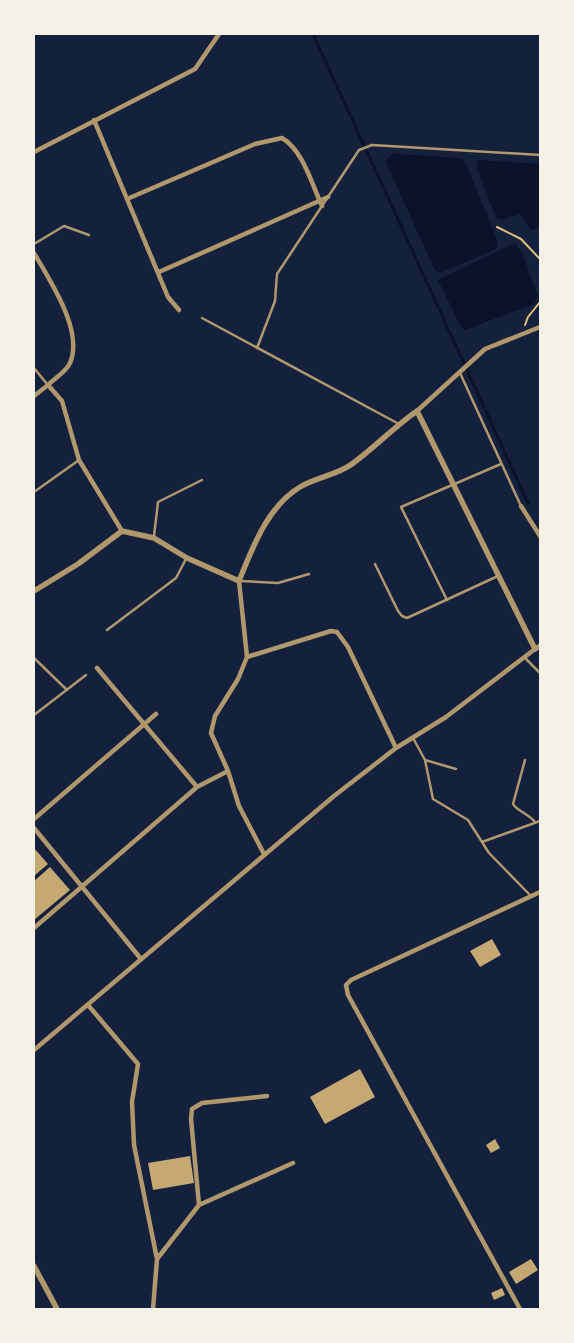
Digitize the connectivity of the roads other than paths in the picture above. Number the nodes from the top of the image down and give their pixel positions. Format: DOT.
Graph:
graph roads {
  1 [pos="219,34"];
  2 [pos="94,120"];
  3 [pos="34,152"];
  4 [pos="540,155"];
  5 [pos="328,197"];
  6 [pos="127,199"];
  7 [pos="319,201"];
  8 [pos="322,206"];
  9 [pos="89,235"];
  10 [pos="34,244"];
  11 [pos="35,256"];
  12 [pos="159,272"];
  13 [pos="179,310"];
  14 [pos="202,318"];
  15 [pos="540,327"];
  16 [pos="257,348"];
  17 [pos="34,368"];
  18 [pos="461,370"];
  19 [pos="48,385"];
  20 [pos="34,396"];
  21 [pos="417,411"];
  22 [pos="399,424"];
  23 [pos="78,460"];
  24 [pos="501,464"];
  25 [pos="202,480"];
  26 [pos="454,484"];
  27 [pos="34,492"];
  28 [pos="521,506"];
  29 [pos="122,531"];
  30 [pos="540,536"];
  31 [pos="154,538"];
  32 [pos="187,558"];
  33 [pos="375,564"];
  34 [pos="309,574"];
  35 [pos="499,576"];
  36 [pos="239,581"];
  37 [pos="34,591"];
  38 [pos="447,600"];
  39 [pos="107,630"];
  40 [pos="538,647"];
  41 [pos="246,657"];
  42 [pos="524,657"];
  43 [pos="34,658"];
  44 [pos="97,668"];
  45 [pos="540,673"];
  46 [pos="86,675"];
  47 [pos="68,690"];
  48 [pos="156,714"];
  49 [pos="34,715"];
  50 [pos="144,725"];
  51 [pos="413,738"];
  52 [pos="396,748"];
  53 [pos="425,760"];
  54 [pos="525,760"];
  55 [pos="456,769"];
  56 [pos="228,771"];
  57 [pos="197,786"];
  58 [pos="34,819"];
  59 [pos="540,821"];
  60 [pos="535,822"];
  61 [pos="34,828"];
  62 [pos="482,842"];
  63 [pos="264,854"];
  64 [pos="82,886"];
  65 [pos="540,892"];
  66 [pos="531,896"];
  67 [pos="34,928"];
  68 [pos="141,959"];
  69 [pos="88,1005"];
  70 [pos="34,1050"];
  71 [pos="267,1096"];
  72 [pos="293,1163"];
  73 [pos="198,1205"];
  74 [pos="157,1259"];
  75 [pos="34,1266"];
  76 [pos="57,1309"];
  77 [pos="153,1309"];
  78 [pos="520,1309"];
  1 -- 2 [label="street"];
  2 -- 3 [label="street"];
  2 -- 6 [label="street"];
  4 -- 5 [label="lane"];
  5 -- 7 [label="street"];
  5 -- 8 [label="lane"];
  6 -- 7 [label="street"];
  6 -- 12 [label="street"];
  7 -- 8 [label="street"];
  7 -- 12 [label="street"];
  8 -- 16 [label="lane"];
  9 -- 10 [label="lane"];
  11 -- 19 [label="street"];
  12 -- 13 [label="street"];
  14 -- 16 [label="lane"];
  15 -- 18 [label="street"];
  16 -- 22 [label="lane"];
  17 -- 19 [label="lane"];
  18 -- 21 [label="street"];
  18 -- 24 [label="lane"];
  19 -- 20 [label="street"];
  19 -- 23 [label="street"];
  21 -- 22 [label="street"];
  21 -- 26 [label="street"];
  22 -- 36 [label="street"];
  23 -- 27 [label="lane"];
  23 -- 29 [label="street"];
  24 -- 26 [label="lane"];
  24 -- 28 [label="lane"];
  25 -- 31 [label="lane"];
  26 -- 35 [label="street"];
  26 -- 38 [label="lane"];
  28 -- 30 [label="street"];
  29 -- 31 [label="street"];
  29 -- 37 [label="street"];
  31 -- 32 [label="street"];
  32 -- 36 [label="street"];
  32 -- 39 [label="lane"];
  33 -- 38 [label="lane"];
  34 -- 36 [label="lane"];
  35 -- 38 [label="lane"];
  35 -- 40 [label="street"];
  36 -- 41 [label="street"];
  40 -- 42 [label="street"];
  41 -- 52 [label="street"];
  41 -- 56 [label="street"];
  42 -- 45 [label="lane"];
  42 -- 51 [label="street"];
  43 -- 47 [label="lane"];
  44 -- 50 [label="street"];
  46 -- 47 [label="lane"];
  47 -- 49 [label="lane"];
  48 -- 50 [label="street"];
  50 -- 57 [label="street"];
  50 -- 58 [label="street"];
  51 -- 52 [label="street"];
  51 -- 53 [label="lane"];
  52 -- 63 [label="street"];
  53 -- 55 [label="lane"];
  53 -- 62 [label="lane"];
  54 -- 60 [label="lane"];
  56 -- 57 [label="street"];
  56 -- 63 [label="street"];
  57 -- 64 [label="street"];
  59 -- 60 [label="lane"];
  60 -- 62 [label="lane"];
  61 -- 64 [label="street"];
  62 -- 66 [label="lane"];
  63 -- 68 [label="street"];
  64 -- 67 [label="street"];
  64 -- 68 [label="street"];
  65 -- 66 [label="street"];
  66 -- 78 [label="street"];
  68 -- 69 [label="street"];
  69 -- 70 [label="street"];
  69 -- 74 [label="street"];
  71 -- 73 [label="street"];
  72 -- 73 [label="street"];
  73 -- 74 [label="street"];
  74 -- 77 [label="street"];
  75 -- 76 [label="street"];
}
